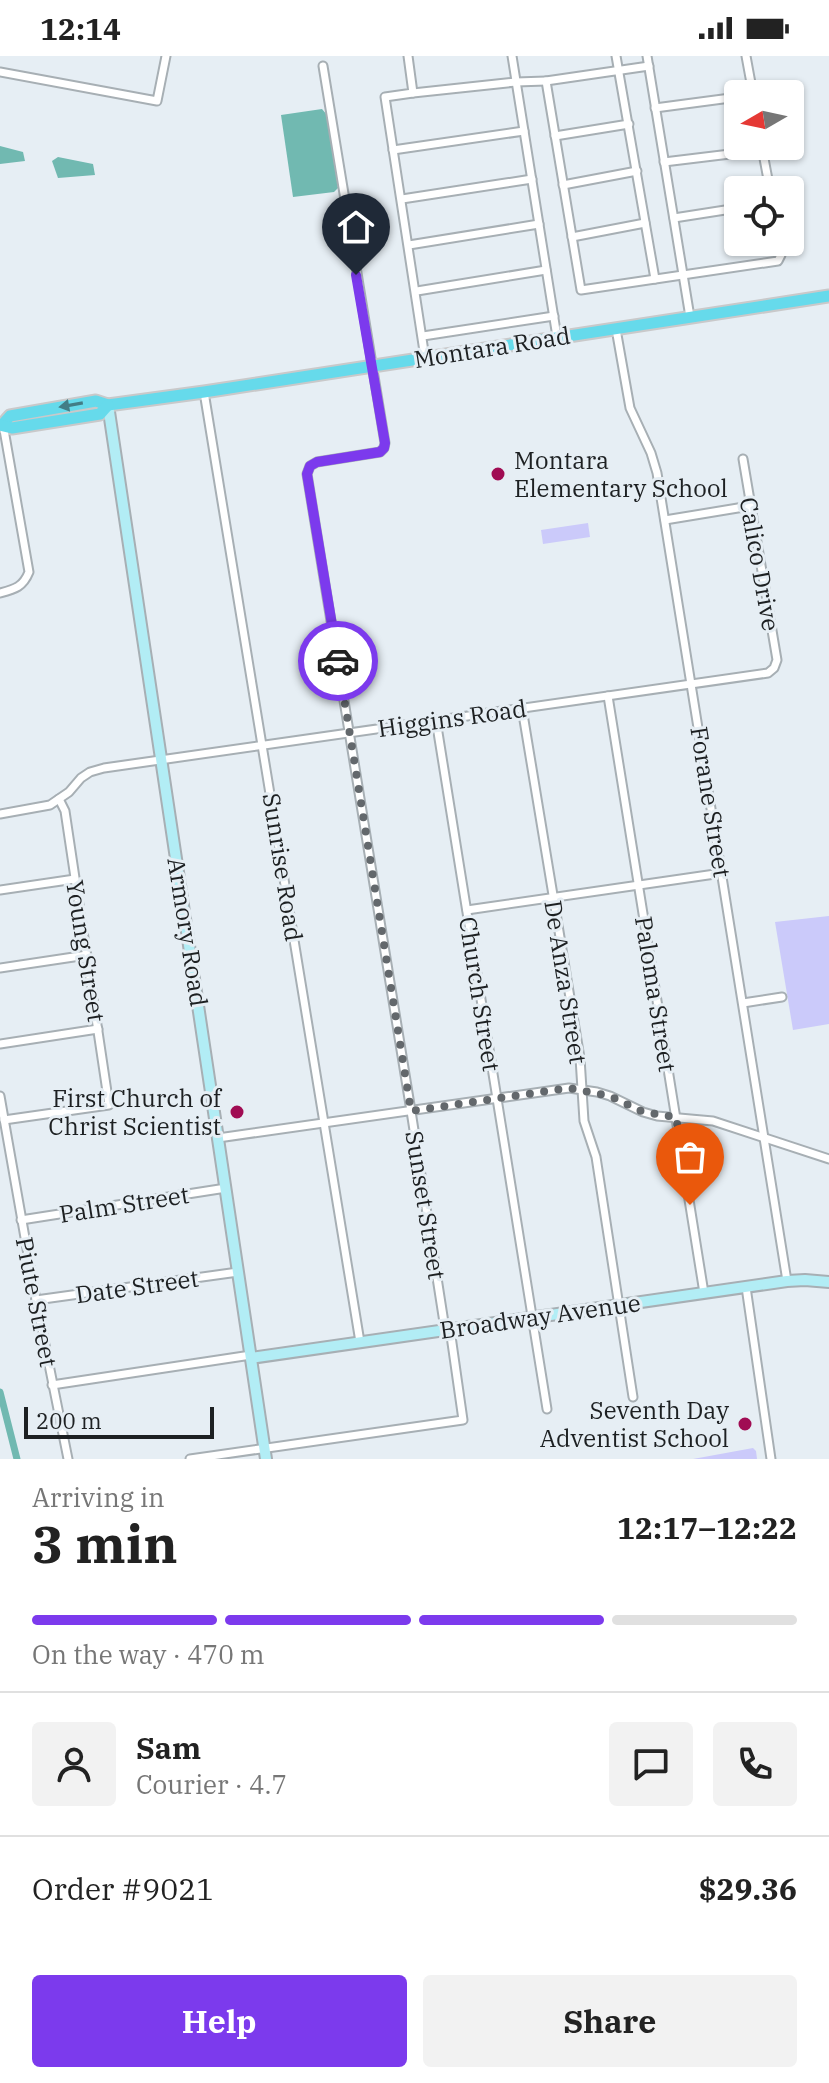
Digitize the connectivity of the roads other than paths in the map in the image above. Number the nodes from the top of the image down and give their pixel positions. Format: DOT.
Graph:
graph roads {
  1 [pos="166,56"];
  2 [pos="408,56"];
  3 [pos="512,56"];
  4 [pos="616,56"];
  5 [pos="647,56"];
  6 [pos="746,56"];
  7 [pos="323,66"];
  8 [pos="649,66"];
  9 [pos="620,70"];
  10 [pos="0,72"];
  11 [pos="750,80"];
  12 [pos="546,81"];
  13 [pos="516,82"];
  14 [pos="413,93"];
  15 [pos="724,99"];
  16 [pos="655,108"];
  17 [pos="629,124"];
  18 [pos="524,131"];
  19 [pos="555,136"];
  20 [pos="393,150"];
  21 [pos="724,153"];
  22 [pos="664,162"];
  23 [pos="637,171"];
  24 [pos="532,179"];
  25 [pos="563,185"];
  26 [pos="402,199"];
  27 [pos="724,210"];
  28 [pos="674,218"];
  29 [pos="645,223"];
  30 [pos="539,224"];
  31 [pos="572,237"];
  32 [pos="409,245"];
  33 [pos="780,256"];
  34 [pos="546,270"];
  35 [pos="683,275"];
  36 [pos="655,279"];
  37 [pos="417,291"];
  38 [pos="829,296"];
  39 [pos="554,316"];
  40 [pos="690,317"];
  41 [pos="616,329"];
  42 [pos="423,336"];
  43 [pos="557,337"];
  44 [pos="425,358"];
  45 [pos="372,366"];
  46 [pos="204,392"];
  47 [pos="108,405"];
  48 [pos="2,424"];
  49 [pos="743,459"];
  50 [pos="750,506"];
  51 [pos="665,520"];
  52 [pos="0,593"];
  53 [pos="774,668"];
  54 [pos="692,684"];
  55 [pos="608,696"];
  56 [pos="522,708"];
  57 [pos="436,720"];
  58 [pos="350,734"];
  59 [pos="263,745"];
  60 [pos="162,760"];
  61 [pos="59,799"];
  62 [pos="0,814"];
  63 [pos="722,873"];
  64 [pos="75,879"];
  65 [pos="638,886"];
  66 [pos="0,890"];
  67 [pos="553,898"];
  68 [pos="467,910"];
  69 [pos="87,955"];
  70 [pos="0,968"];
  71 [pos="782,997"];
  72 [pos="743,1003"];
  73 [pos="98,1029"];
  74 [pos="0,1044"];
  75 [pos="582,1090"];
  76 [pos="0,1096"];
  77 [pos="497,1098"];
  78 [pos="411,1111"];
  79 [pos="676,1117"];
  80 [pos="4,1120"];
  81 [pos="324,1123"];
  82 [pos="218,1138"];
  83 [pos="764,1138"];
  84 [pos="829,1159"];
  85 [pos="226,1188"];
  86 [pos="21,1220"];
  87 [pos="238,1272"];
  88 [pos="787,1281"];
  89 [pos="829,1282"];
  90 [pos="746,1287"];
  91 [pos="704,1293"];
  92 [pos="36,1300"];
  93 [pos="619,1306"];
  94 [pos="532,1317"];
  95 [pos="448,1329"];
  96 [pos="360,1342"];
  97 [pos="251,1356"];
  98 [pos="52,1385"];
  99 [pos="633,1397"];
  100 [pos="547,1409"];
  101 [pos="266,1454"];
  102 [pos="68,1459"];
  103 [pos="190,1459"];
  104 [pos="771,1459"];
  1 -- 10 [label="street"];
  2 -- 14 [label="street"];
  3 -- 13 [label="street"];
  4 -- 9 [label="street"];
  5 -- 8 [label="street"];
  6 -- 11 [label="street"];
  7 -- 45 [label="street"];
  8 -- 9 [label="street"];
  8 -- 16 [label="street"];
  9 -- 12 [label="street"];
  9 -- 17 [label="street"];
  12 -- 13 [label="street"];
  12 -- 19 [label="street"];
  13 -- 14 [label="street"];
  13 -- 18 [label="street"];
  14 -- 20 [label="street"];
  15 -- 16 [label="street"];
  16 -- 22 [label="street"];
  17 -- 19 [label="street"];
  17 -- 23 [label="street"];
  18 -- 20 [label="street"];
  18 -- 24 [label="street"];
  19 -- 25 [label="street"];
  20 -- 26 [label="street"];
  21 -- 22 [label="street"];
  22 -- 28 [label="street"];
  23 -- 25 [label="street"];
  23 -- 29 [label="street"];
  24 -- 26 [label="street"];
  24 -- 30 [label="street"];
  25 -- 31 [label="street"];
  26 -- 32 [label="street"];
  27 -- 28 [label="street"];
  28 -- 35 [label="street"];
  29 -- 31 [label="street"];
  29 -- 36 [label="street"];
  30 -- 32 [label="street"];
  30 -- 34 [label="street"];
  31 -- 36 [label="street"];
  32 -- 37 [label="street"];
  33 -- 35 [label="street"];
  34 -- 37 [label="street"];
  34 -- 39 [label="street"];
  35 -- 36 [label="street"];
  35 -- 40 [label="street"];
  37 -- 42 [label="street"];
  38 -- 40 [label="main road, Montara Road"];
  39 -- 42 [label="street"];
  39 -- 43 [label="street"];
  40 -- 41 [label="main road, Montara Road"];
  41 -- 43 [label="main road, Montara Road"];
  41 -- 51 [label="street, Forane Street"];
  42 -- 44 [label="street"];
  43 -- 44 [label="main road, Montara Road"];
  44 -- 45 [label="main road, Montara Road"];
  45 -- 46 [label="main road, Montara Road"];
  45 -- 58 [label="street, Sunset Street"];
  46 -- 47 [label="main road, Montara Road"];
  46 -- 59 [label="street, Sunrise Road"];
  47 -- 48 [label="main road, Montara Road"];
  47 -- 60 [label="main road, Armory Road"];
  48 -- 52 [label="street"];
  49 -- 50 [label="street, Calico Drive"];
  50 -- 51 [label="street"];
  50 -- 53 [label="street, Calico Drive"];
  51 -- 54 [label="street, Forane Street"];
  53 -- 54 [label="street, Higgins Road"];
  54 -- 55 [label="street, Higgins Road"];
  54 -- 63 [label="street, Forane Street"];
  55 -- 56 [label="street, Higgins Road"];
  55 -- 65 [label="street, Paloma Street"];
  56 -- 57 [label="street, Higgins Road"];
  56 -- 67 [label="street, De Anza Street"];
  57 -- 58 [label="street, Higgins Road"];
  57 -- 68 [label="street, Church Street"];
  58 -- 59 [label="street, Higgins Road"];
  58 -- 78 [label="street, Sunset Street"];
  59 -- 60 [label="street, Higgins Road"];
  59 -- 81 [label="street, Sunrise Road"];
  60 -- 61 [label="street, Higgins Road"];
  60 -- 82 [label="main road, Armory Road"];
  61 -- 62 [label="street, Higgins Road"];
  61 -- 64 [label="street, Young Street"];
  63 -- 65 [label="street"];
  63 -- 72 [label="street, Forane Street"];
  64 -- 66 [label="street"];
  64 -- 69 [label="street, Young Street"];
  65 -- 67 [label="street"];
  65 -- 79 [label="street, Paloma Street"];
  67 -- 68 [label="street"];
  67 -- 75 [label="street, De Anza Street"];
  68 -- 77 [label="street, Church Street"];
  69 -- 70 [label="street"];
  69 -- 73 [label="street, Young Street"];
  71 -- 72 [label="street"];
  72 -- 83 [label="street, Forane Street"];
  73 -- 74 [label="street"];
  73 -- 80 [label="street, Young Street"];
  75 -- 77 [label="street"];
  75 -- 79 [label="street"];
  75 -- 93 [label="street, De Anza Street"];
  76 -- 80 [label="street, Piute Street"];
  77 -- 78 [label="street"];
  77 -- 94 [label="street, Church Street"];
  78 -- 81 [label="street"];
  78 -- 95 [label="street, Sunset Street"];
  79 -- 83 [label="street"];
  79 -- 91 [label="street, Paloma Street"];
  80 -- 86 [label="street, Piute Street"];
  81 -- 82 [label="street"];
  81 -- 96 [label="street, Sunrise Road"];
  82 -- 85 [label="main road, Armory Road"];
  83 -- 84 [label="street"];
  83 -- 88 [label="street, Forane Street"];
  85 -- 86 [label="street, Palm Street"];
  85 -- 87 [label="main road, Armory Road"];
  86 -- 92 [label="street, Piute Street"];
  87 -- 92 [label="street, Date Street"];
  87 -- 97 [label="main road, Armory Road"];
  88 -- 89 [label="main road, Broadway Avenue"];
  88 -- 90 [label="main road, Broadway Avenue"];
  90 -- 91 [label="main road, Broadway Avenue"];
  90 -- 104 [label="street"];
  91 -- 93 [label="main road, Broadway Avenue"];
  92 -- 98 [label="street, Piute Street"];
  93 -- 94 [label="main road, Broadway Avenue"];
  93 -- 99 [label="street, De Anza Street"];
  94 -- 95 [label="main road, Broadway Avenue"];
  94 -- 100 [label="street, Church Street"];
  95 -- 96 [label="main road, Broadway Avenue"];
  95 -- 101 [label="street, Sunset Street"];
  96 -- 97 [label="main road, Broadway Avenue"];
  97 -- 98 [label="street, Broadway Avenue"];
  97 -- 101 [label="main road, Armory Road"];
  98 -- 102 [label="street, Piute Street"];
  101 -- 103 [label="street"];
}
